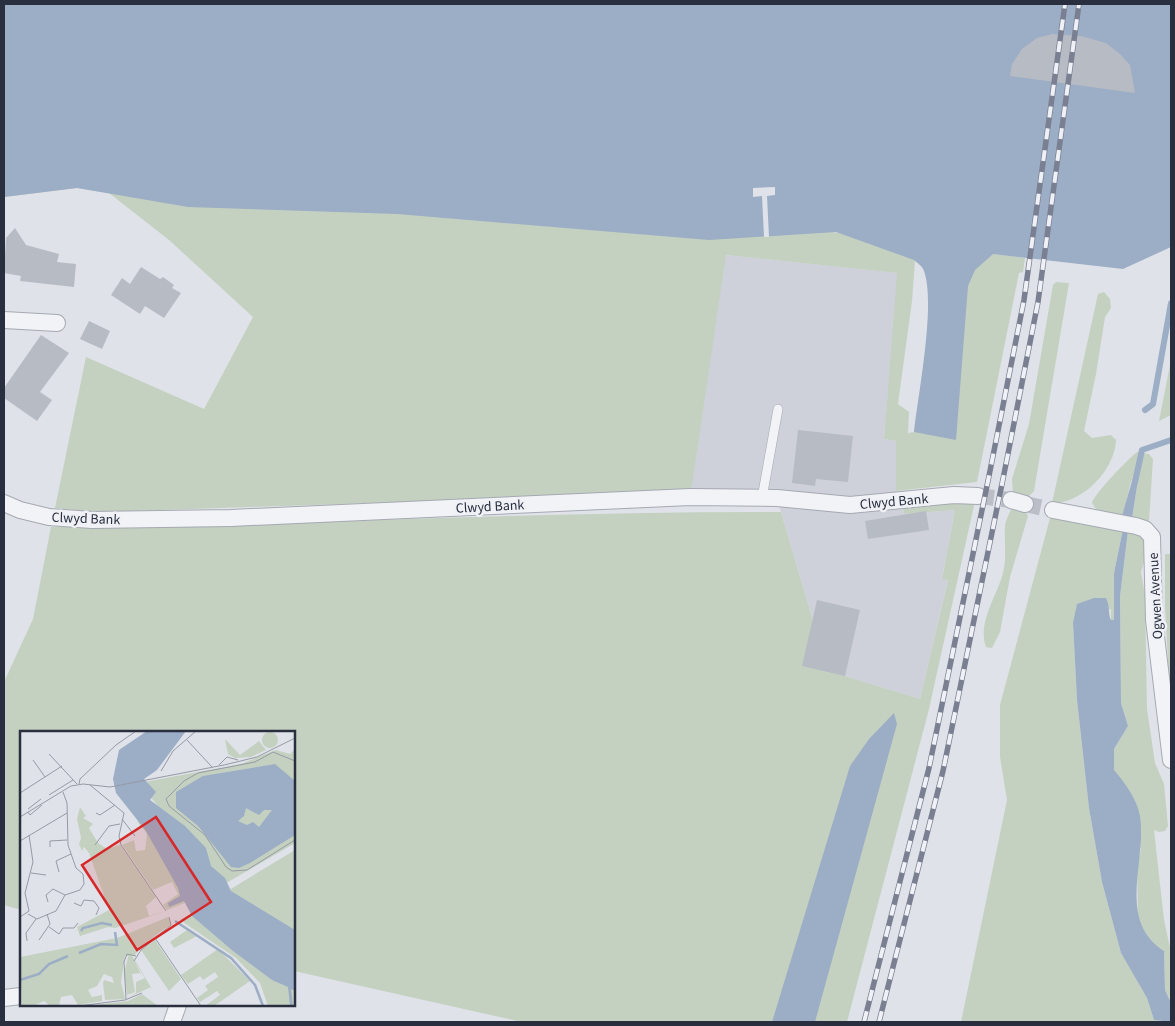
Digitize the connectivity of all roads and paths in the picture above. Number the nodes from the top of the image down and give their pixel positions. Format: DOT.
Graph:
graph roads {
  1 [pos="4,320"];
  2 [pos="57,324"];
  3 [pos="778,409"];
  4 [pos="978,496"];
  5 [pos="762,498"];
  6 [pos="4,503"];
  7 [pos="1053,510"];
  8 [pos="1171,760"];
  9 [pos="20,996"];
  10 [pos="4,998"];
  11 [pos="178,1006"];
  12 [pos="172,1022"];
  1 -- 2 [label="street"];
  3 -- 5 [label="lane"];
  4 -- 5 [label="street, Clwyd Bank"];
  5 -- 6 [label="street, Clwyd Bank"];
  7 -- 8 [label="street, Ogwen Avenue"];
  9 -- 10 [label="street"];
  11 -- 12 [label="street"];
}
